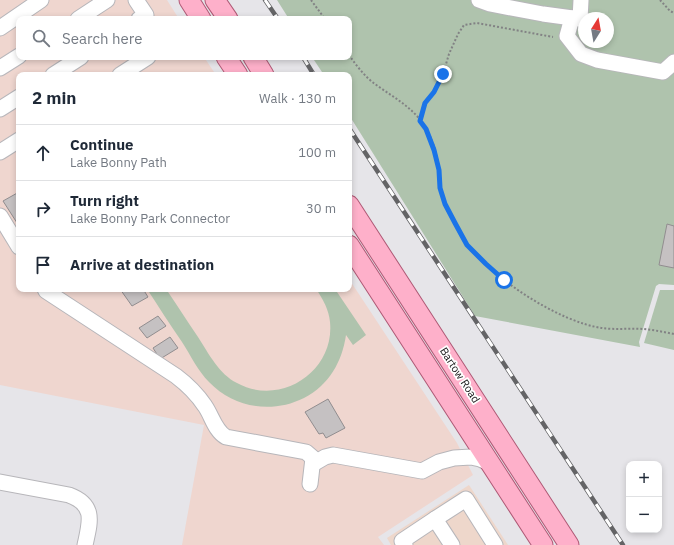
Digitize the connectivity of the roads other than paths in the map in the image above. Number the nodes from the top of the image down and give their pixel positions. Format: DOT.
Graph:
graph roads {
  1 [pos="41,0"];
  2 [pos="107,0"];
  3 [pos="136,0"];
  4 [pos="189,0"];
  5 [pos="215,0"];
  6 [pos="479,0"];
  7 [pos="581,0"];
  8 [pos="18,16"];
  9 [pos="83,16"];
  10 [pos="144,16"];
  11 [pos="199,16"];
  12 [pos="226,16"];
  13 [pos="16,17"];
  14 [pos="572,18"];
  15 [pos="0,28"];
  16 [pos="16,58"];
  17 [pos="76,60"];
  18 [pos="143,60"];
  19 [pos="228,60"];
  20 [pos="255,60"];
  21 [pos="674,62"];
  22 [pos="0,68"];
  23 [pos="58,72"];
  24 [pos="125,72"];
  25 [pos="236,72"];
  26 [pos="262,72"];
  27 [pos="16,99"];
  28 [pos="0,109"];
  29 [pos="16,142"];
  30 [pos="0,152"];
  31 [pos="352,210"];
  32 [pos="0,216"];
  33 [pos="16,242"];
  34 [pos="352,251"];
  35 [pos="48,292"];
  36 [pos="312,464"];
  37 [pos="491,464"];
  38 [pos="0,482"];
  39 [pos="310,484"];
  40 [pos="435,519"];
  41 [pos="85,545"];
  42 [pos="405,545"];
  43 [pos="452,545"];
  44 [pos="495,545"];
  45 [pos="543,545"];
  46 [pos="569,545"];
  1 -- 8 [label="street"];
  2 -- 9 [label="street"];
  3 -- 10 [label="street"];
  4 -- 11 [label="main road"];
  5 -- 12 [label="main road"];
  6 -- 14 [label="street"];
  7 -- 14 [label="street"];
  13 -- 15 [label="street"];
  14 -- 21 [label="street"];
  16 -- 22 [label="street"];
  17 -- 23 [label="street"];
  18 -- 24 [label="street"];
  19 -- 25 [label="main road"];
  20 -- 26 [label="main road"];
  27 -- 28 [label="street"];
  29 -- 30 [label="street"];
  31 -- 46 [label="main road, Bartow Road"];
  32 -- 33 [label="street"];
  34 -- 37 [label="main road, Bartow Road"];
  35 -- 36 [label="street"];
  36 -- 37 [label="street"];
  36 -- 39 [label="street"];
  37 -- 45 [label="main road, Bartow Road"];
  38 -- 41 [label="street"];
  40 -- 42 [label="street"];
  40 -- 43 [label="street"];
  40 -- 44 [label="street"];
}
